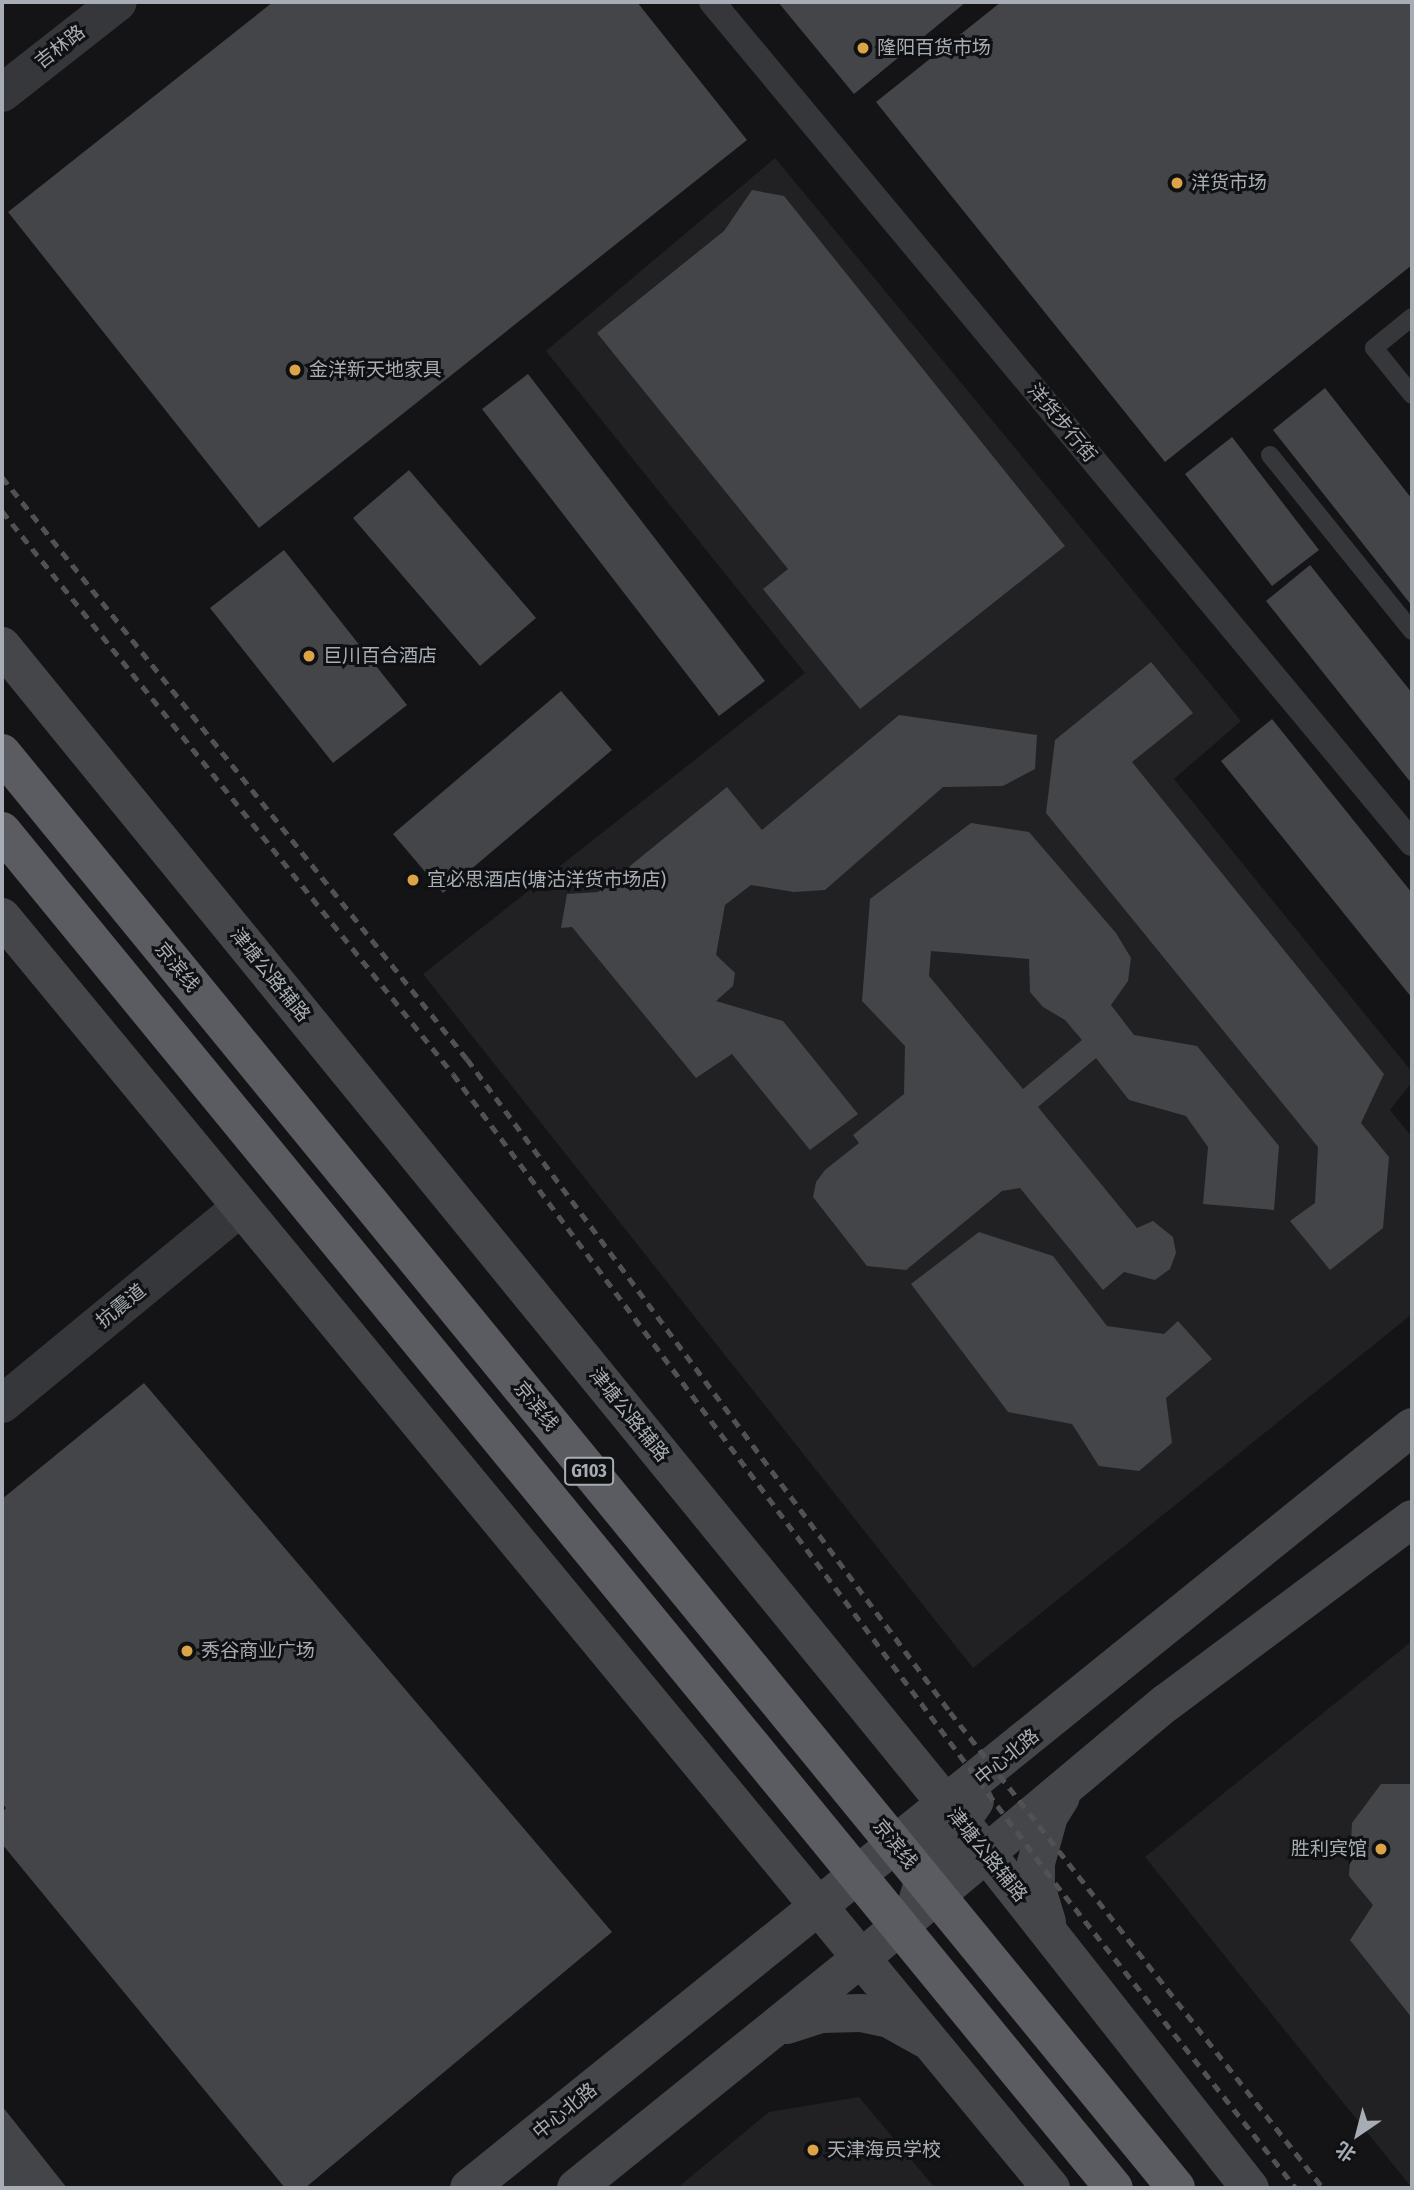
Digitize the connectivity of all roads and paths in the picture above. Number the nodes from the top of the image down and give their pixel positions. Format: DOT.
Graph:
graph roads {
  1 [pos="118,2"];
  2 [pos="712,2"];
  3 [pos="2,93"];
  4 [pos="1412,317"];
  5 [pos="1412,395"];
  6 [pos="1270,455"];
  7 [pos="1412,631"];
  8 [pos="2,646"];
  9 [pos="2,753"];
  10 [pos="2,831"];
  11 [pos="1412,843"];
  12 [pos="2,917"];
  13 [pos="240,1208"];
  14 [pos="2,1404"];
  15 [pos="1412,1427"];
  16 [pos="1412,1518"];
  17 [pos="1080,1775"];
  18 [pos="953,1813"];
  19 [pos="987,1854"];
  20 [pos="821,1905"];
  21 [pos="914,1915"];
  22 [pos="1063,1952"];
  23 [pos="864,1956"];
  24 [pos="755,2044"];
  25 [pos="946,2056"];
  26 [pos="469,2188"];
  27 [pos="576,2188"];
  28 [pos="1051,2188"];
  29 [pos="1114,2188"];
  30 [pos="1176,2188"];
  31 [pos="1250,2188"];
  1 -- 3 [label="street, 吉林路"];
  2 -- 11 [label="street, 洋货步行街"];
  4 -- 5 [label="lane"];
  6 -- 7 [label="lane"];
  8 -- 18 [label="main road, 津塘公路辅路"];
  9 -- 30 [label="highway, 京滨线 / G103, bridge"];
  10 -- 29 [label="highway, G103, bridge"];
  12 -- 13 [label="main road"];
  13 -- 14 [label="street, 抗震道"];
  13 -- 20 [label="main road"];
  15 -- 18 [label="main road, 中心北路"];
  16 -- 17 [label="main road"];
  17 -- 19 [label="main road"];
  17 -- 22 [label="main road"];
  18 -- 19 [label="main road, 津塘公路辅路"];
  18 -- 20 [label="main road, 中心北路"];
  18 -- 21 [label="main road"];
  19 -- 21 [label="main road"];
  19 -- 22 [label="main road, 津塘公路辅路"];
  20 -- 23 [label="main road"];
  20 -- 26 [label="main road, 中心北路"];
  21 -- 23 [label="main road"];
  21 -- 25 [label="main road"];
  22 -- 31 [label="main road, 津塘公路辅路"];
  23 -- 24 [label="main road"];
  23 -- 25 [label="main road"];
  24 -- 25 [label="main road"];
  24 -- 27 [label="main road"];
  25 -- 28 [label="main road"];
}
